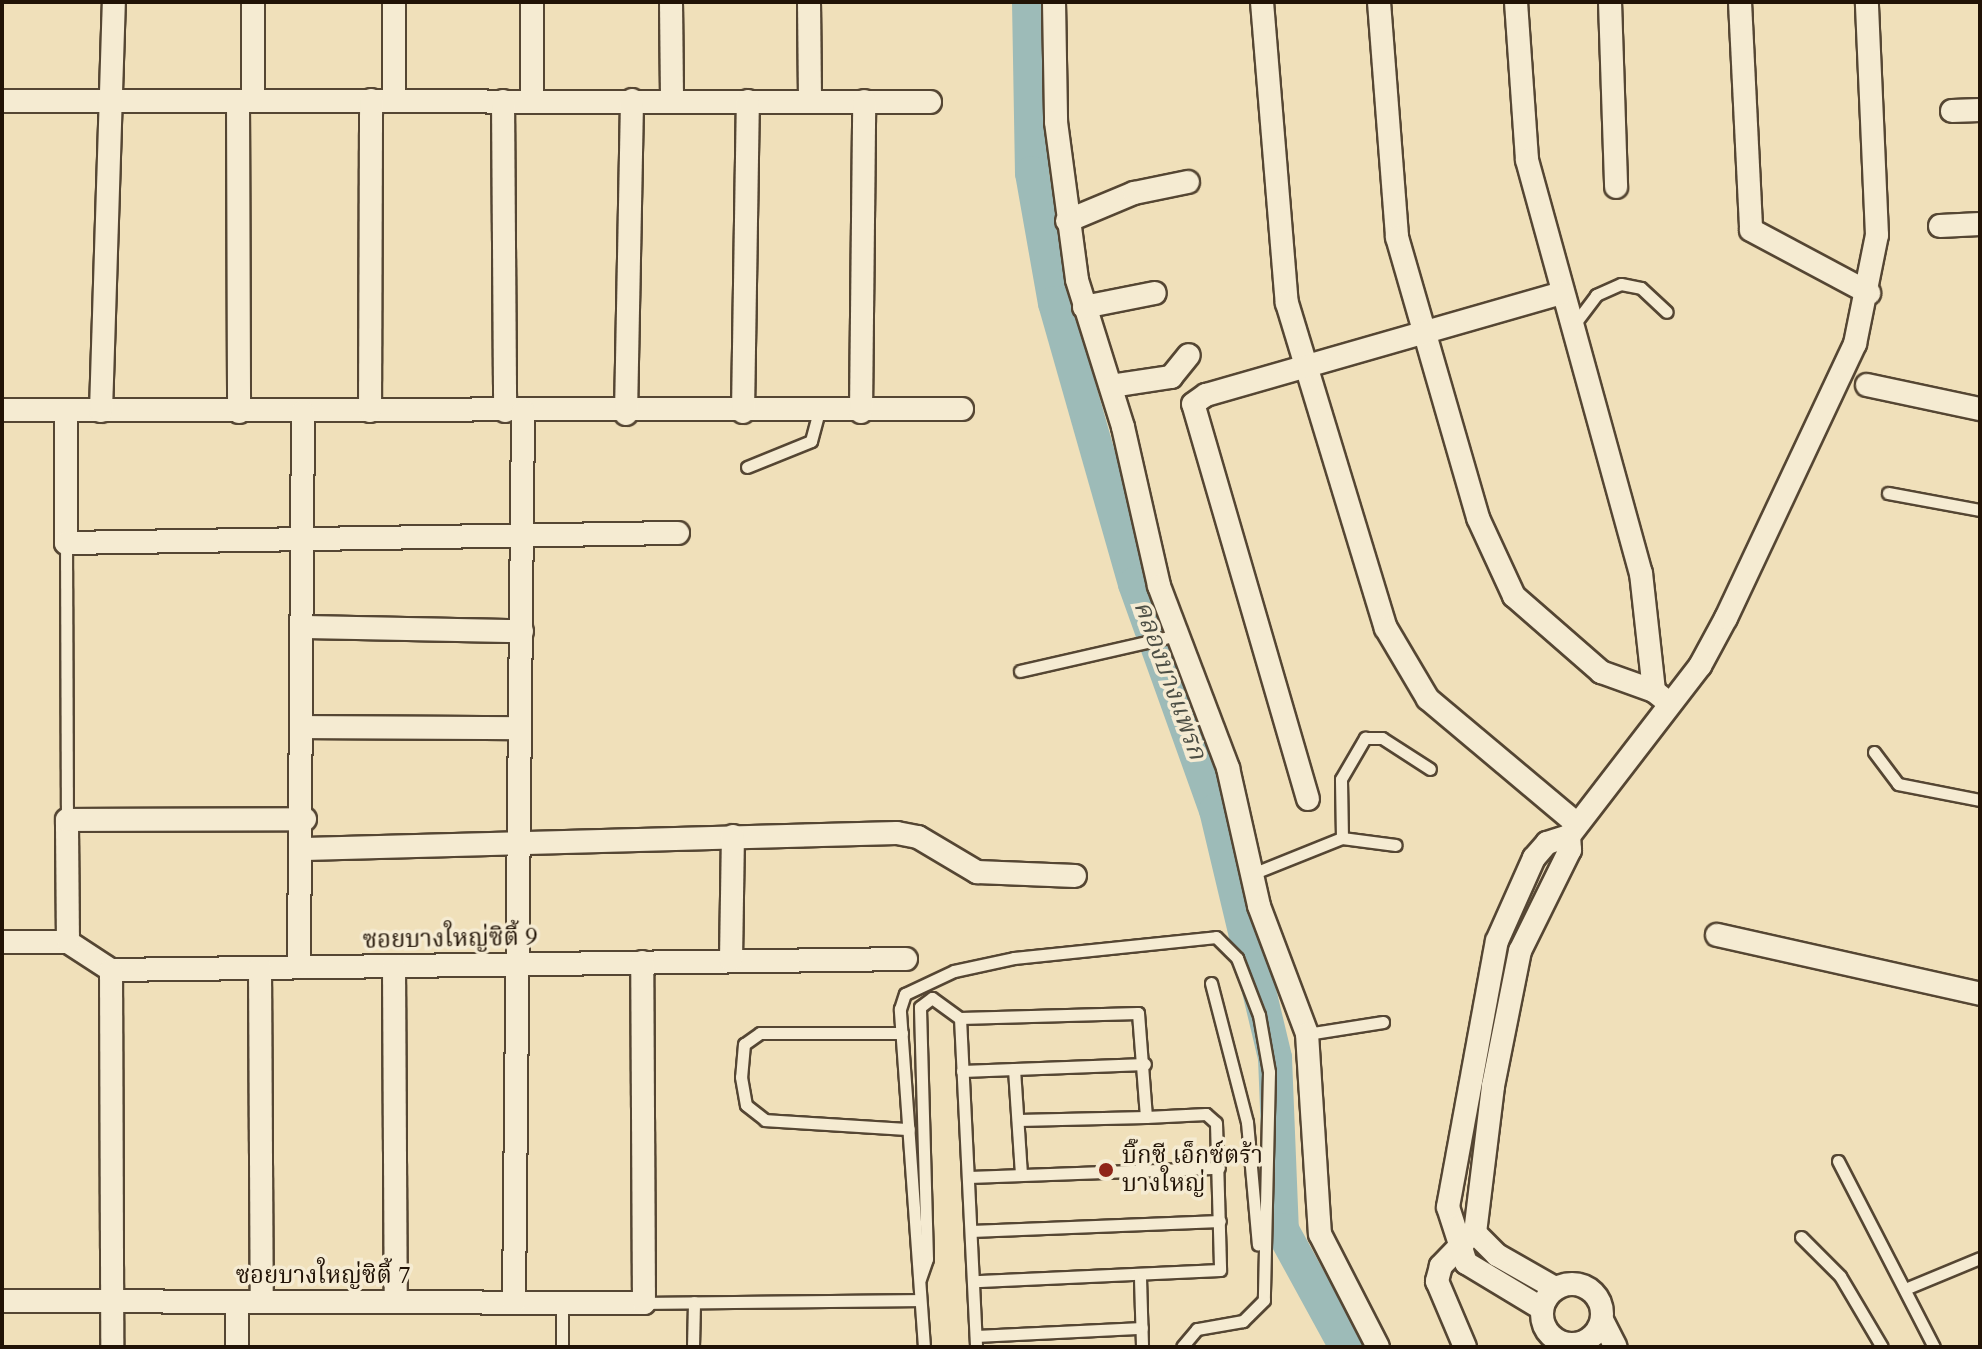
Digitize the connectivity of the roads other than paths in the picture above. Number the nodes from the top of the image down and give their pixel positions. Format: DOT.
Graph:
graph roads {
  1 [pos="114,2"];
  2 [pos="253,2"];
  3 [pos="394,2"];
  4 [pos="532,2"];
  5 [pos="671,2"];
  6 [pos="809,2"];
  7 [pos="1054,2"];
  8 [pos="1262,2"];
  9 [pos="1379,2"];
  10 [pos="1516,2"];
  11 [pos="1610,2"];
  12 [pos="1740,2"];
  13 [pos="1867,2"];
  14 [pos="532,99"];
  15 [pos="672,99"];
  16 [pos="371,100"];
  17 [pos="394,100"];
  18 [pos="632,100"];
  19 [pos="810,100"];
  20 [pos="2,101"];
  21 [pos="503,101"];
  22 [pos="748,101"];
  23 [pos="864,101"];
  24 [pos="112,102"];
  25 [pos="245,102"];
  26 [pos="930,102"];
  27 [pos="1980,110"];
  28 [pos="1952,111"];
  29 [pos="1188,182"];
  30 [pos="1616,187"];
  31 [pos="1067,221"];
  32 [pos="1980,224"];
  33 [pos="1940,226"];
  34 [pos="1155,293"];
  35 [pos="1562,293"];
  36 [pos="1869,293"];
  37 [pos="1084,307"];
  38 [pos="1667,312"];
  39 [pos="1572,326"];
  40 [pos="1422,334"];
  41 [pos="1189,355"];
  42 [pos="1303,368"];
  43 [pos="1867,385"];
  44 [pos="1111,386"];
  45 [pos="962,409"];
  46 [pos="1980,409"];
  47 [pos="2,410"];
  48 [pos="66,411"];
  49 [pos="101,411"];
  50 [pos="370,411"];
  51 [pos="514,411"];
  52 [pos="239,412"];
  53 [pos="303,412"];
  54 [pos="743,412"];
  55 [pos="819,412"];
  56 [pos="861,412"];
  57 [pos="626,414"];
  58 [pos="747,467"];
  59 [pos="1888,493"];
  60 [pos="1980,510"];
  61 [pos="524,531"];
  62 [pos="678,533"];
  63 [pos="302,539"];
  64 [pos="66,543"];
  65 [pos="304,627"];
  66 [pos="522,631"];
  67 [pos="1171,636"];
  68 [pos="1020,671"];
  69 [pos="1662,697"];
  70 [pos="303,727"];
  71 [pos="520,728"];
  72 [pos="1874,752"];
  73 [pos="1430,769"];
  74 [pos="1308,799"];
  75 [pos="1980,800"];
  76 [pos="305,819"];
  77 [pos="67,820"];
  78 [pos="1573,830"];
  79 [pos="733,836"];
  80 [pos="1342,838"];
  81 [pos="514,839"];
  82 [pos="1396,845"];
  83 [pos="305,849"];
  84 [pos="1252,874"];
  85 [pos="1075,876"];
  86 [pos="1717,935"];
  87 [pos="2,942"];
  88 [pos="68,942"];
  89 [pos="906,959"];
  90 [pos="731,960"];
  91 [pos="642,962"];
  92 [pos="512,964"];
  93 [pos="394,966"];
  94 [pos="299,967"];
  95 [pos="260,968"];
  96 [pos="111,970"];
  97 [pos="1211,983"];
  98 [pos="1980,994"];
  99 [pos="960,1018"];
  100 [pos="1383,1022"];
  101 [pos="902,1033"];
  102 [pos="1307,1034"];
  103 [pos="1145,1064"];
  104 [pos="1014,1069"];
  105 [pos="962,1071"];
  106 [pos="1146,1117"];
  107 [pos="1018,1120"];
  108 [pos="909,1129"];
  109 [pos="1838,1161"];
  110 [pos="1219,1168"];
  111 [pos="1021,1174"];
  112 [pos="969,1177"];
  113 [pos="1220,1221"];
  114 [pos="971,1231"];
  115 [pos="1475,1233"];
  116 [pos="1801,1237"];
  117 [pos="1455,1249"];
  118 [pos="1980,1258"];
  119 [pos="1263,1260"];
  120 [pos="1140,1278"];
  121 [pos="974,1281"];
  122 [pos="918,1284"];
  123 [pos="1555,1288"];
  124 [pos="1905,1289"];
  125 [pos="920,1300"];
  126 [pos="2,1301"];
  127 [pos="112,1301"];
  128 [pos="237,1302"];
  129 [pos="262,1302"];
  130 [pos="396,1302"];
  131 [pos="694,1302"];
  132 [pos="514,1303"];
  133 [pos="562,1303"];
  134 [pos="644,1303"];
  135 [pos="1541,1308"];
  136 [pos="1602,1320"];
  137 [pos="1142,1328"];
  138 [pos="976,1341"];
  139 [pos="1583,1345"];
  140 [pos="112,1347"];
  141 [pos="237,1347"];
  142 [pos="562,1347"];
  143 [pos="693,1347"];
  144 [pos="924,1347"];
  145 [pos="1142,1347"];
  146 [pos="1182,1347"];
  147 [pos="1378,1347"];
  148 [pos="1465,1347"];
  149 [pos="1616,1347"];
  150 [pos="1882,1347"];
  151 [pos="1934,1347"];
  1 -- 24 [label="street"];
  2 -- 25 [label="street"];
  3 -- 17 [label="street"];
  4 -- 14 [label="street"];
  5 -- 15 [label="street"];
  6 -- 19 [label="street"];
  7 -- 31 [label="street"];
  8 -- 42 [label="street"];
  9 -- 40 [label="street"];
  10 -- 35 [label="street"];
  11 -- 30 [label="street"];
  12 -- 36 [label="street"];
  13 -- 36 [label="street"];
  14 -- 18 [label="street"];
  14 -- 21 [label="street"];
  15 -- 18 [label="street"];
  15 -- 22 [label="street"];
  16 -- 17 [label="street"];
  16 -- 25 [label="street"];
  16 -- 50 [label="street"];
  17 -- 21 [label="street"];
  18 -- 57 [label="street"];
  19 -- 22 [label="street"];
  19 -- 23 [label="street"];
  20 -- 24 [label="street"];
  21 -- 51 [label="street"];
  22 -- 54 [label="street"];
  23 -- 26 [label="street"];
  23 -- 56 [label="street"];
  24 -- 25 [label="street"];
  24 -- 49 [label="street"];
  25 -- 52 [label="street"];
  27 -- 28 [label="street"];
  29 -- 31 [label="street"];
  31 -- 37 [label="street"];
  32 -- 33 [label="street"];
  34 -- 37 [label="street"];
  35 -- 39 [label="street"];
  35 -- 40 [label="street"];
  36 -- 69 [label="street"];
  37 -- 44 [label="street"];
  38 -- 39 [label="lane"];
  39 -- 69 [label="street"];
  40 -- 42 [label="street"];
  40 -- 69 [label="street"];
  41 -- 44 [label="street"];
  42 -- 74 [label="street"];
  42 -- 78 [label="street"];
  43 -- 46 [label="street"];
  44 -- 67 [label="street"];
  45 -- 56 [label="street"];
  47 -- 48 [label="street"];
  48 -- 49 [label="street"];
  48 -- 64 [label="street"];
  49 -- 52 [label="street"];
  50 -- 51 [label="street"];
  50 -- 53 [label="street"];
  51 -- 57 [label="street"];
  51 -- 61 [label="street"];
  52 -- 53 [label="street"];
  53 -- 63 [label="street"];
  54 -- 55 [label="street"];
  54 -- 57 [label="street"];
  55 -- 56 [label="street"];
  55 -- 58 [label="lane"];
  59 -- 60 [label="lane"];
  61 -- 62 [label="street"];
  61 -- 63 [label="street"];
  61 -- 66 [label="street"];
  63 -- 64 [label="street"];
  63 -- 65 [label="street"];
  64 -- 77 [label="lane"];
  65 -- 66 [label="street"];
  65 -- 70 [label="street"];
  66 -- 71 [label="street"];
  67 -- 68 [label="lane"];
  67 -- 84 [label="street"];
  69 -- 78 [label="street"];
  70 -- 71 [label="street"];
  70 -- 76 [label="street"];
  71 -- 81 [label="street"];
  72 -- 75 [label="lane"];
  73 -- 80 [label="lane"];
  76 -- 77 [label="street"];
  76 -- 83 [label="street"];
  77 -- 88 [label="street"];
  78 -- 115 [label="street"];
  78 -- 117 [label="street"];
  79 -- 81 [label="street"];
  79 -- 85 [label="street"];
  79 -- 90 [label="street"];
  80 -- 82 [label="lane"];
  80 -- 84 [label="lane"];
  81 -- 83 [label="street"];
  81 -- 92 [label="street"];
  83 -- 94 [label="street"];
  84 -- 102 [label="street"];
  86 -- 98 [label="street"];
  87 -- 88 [label="street"];
  88 -- 96 [label="street"];
  89 -- 90 [label="street, ซอยบางใหญ่ซิตี้ 9"];
  90 -- 91 [label="street, ซอยบางใหญ่ซิตี้ 9"];
  91 -- 92 [label="street, ซอยบางใหญ่ซิตี้ 9"];
  91 -- 134 [label="street"];
  92 -- 93 [label="street, ซอยบางใหญ่ซิตี้ 9"];
  92 -- 132 [label="street"];
  93 -- 94 [label="street, ซอยบางใหญ่ซิตี้ 9"];
  93 -- 130 [label="street"];
  94 -- 95 [label="street, ซอยบางใหญ่ซิตี้ 9"];
  95 -- 96 [label="street, ซอยบางใหญ่ซิตี้ 9"];
  95 -- 129 [label="street"];
  96 -- 127 [label="street"];
  97 -- 119 [label="lane"];
  99 -- 103 [label="lane"];
  99 -- 105 [label="lane"];
  99 -- 122 [label="lane"];
  100 -- 102 [label="lane"];
  101 -- 108 [label="lane"];
  101 -- 108 [label="lane"];
  101 -- 119 [label="lane"];
  102 -- 147 [label="street"];
  103 -- 104 [label="lane"];
  103 -- 106 [label="lane"];
  104 -- 105 [label="lane"];
  104 -- 107 [label="lane"];
  105 -- 112 [label="lane"];
  106 -- 107 [label="lane"];
  106 -- 110 [label="lane"];
  107 -- 111 [label="lane"];
  108 -- 122 [label="lane"];
  109 -- 124 [label="lane"];
  110 -- 111 [label="lane"];
  110 -- 113 [label="lane"];
  111 -- 112 [label="lane"];
  112 -- 114 [label="lane"];
  113 -- 114 [label="lane"];
  113 -- 120 [label="lane"];
  114 -- 121 [label="lane"];
  115 -- 117 [label="street"];
  115 -- 123 [label="street"];
  116 -- 150 [label="lane"];
  117 -- 135 [label="street"];
  117 -- 148 [label="street"];
  118 -- 124 [label="lane"];
  119 -- 146 [label="lane"];
  120 -- 121 [label="lane"];
  120 -- 137 [label="lane"];
  121 -- 138 [label="lane"];
  122 -- 125 [label="lane"];
  123 -- 135 [label="street"];
  123 -- 136 [label="street"];
  124 -- 151 [label="lane"];
  125 -- 131 [label="lane"];
  125 -- 144 [label="lane"];
  126 -- 127 [label="street, ซอยบางใหญ่ซิตี้ 7"];
  127 -- 128 [label="street, ซอยบางใหญ่ซิตี้ 7"];
  127 -- 140 [label="street"];
  128 -- 129 [label="street, ซอยบางใหญ่ซิตี้ 7"];
  128 -- 141 [label="street"];
  129 -- 130 [label="street, ซอยบางใหญ่ซิตี้ 7"];
  130 -- 132 [label="street, ซอยบางใหญ่ซิตี้ 7"];
  131 -- 134 [label="lane"];
  131 -- 143 [label="lane"];
  132 -- 133 [label="street, ซอยบางใหญ่ซิตี้ 7"];
  133 -- 134 [label="street, ซอยบางใหญ่ซิตี้ 7"];
  133 -- 142 [label="lane"];
  135 -- 139 [label="street"];
  136 -- 139 [label="street"];
  136 -- 149 [label="street"];
  137 -- 138 [label="lane"];
  137 -- 145 [label="lane"];
}
